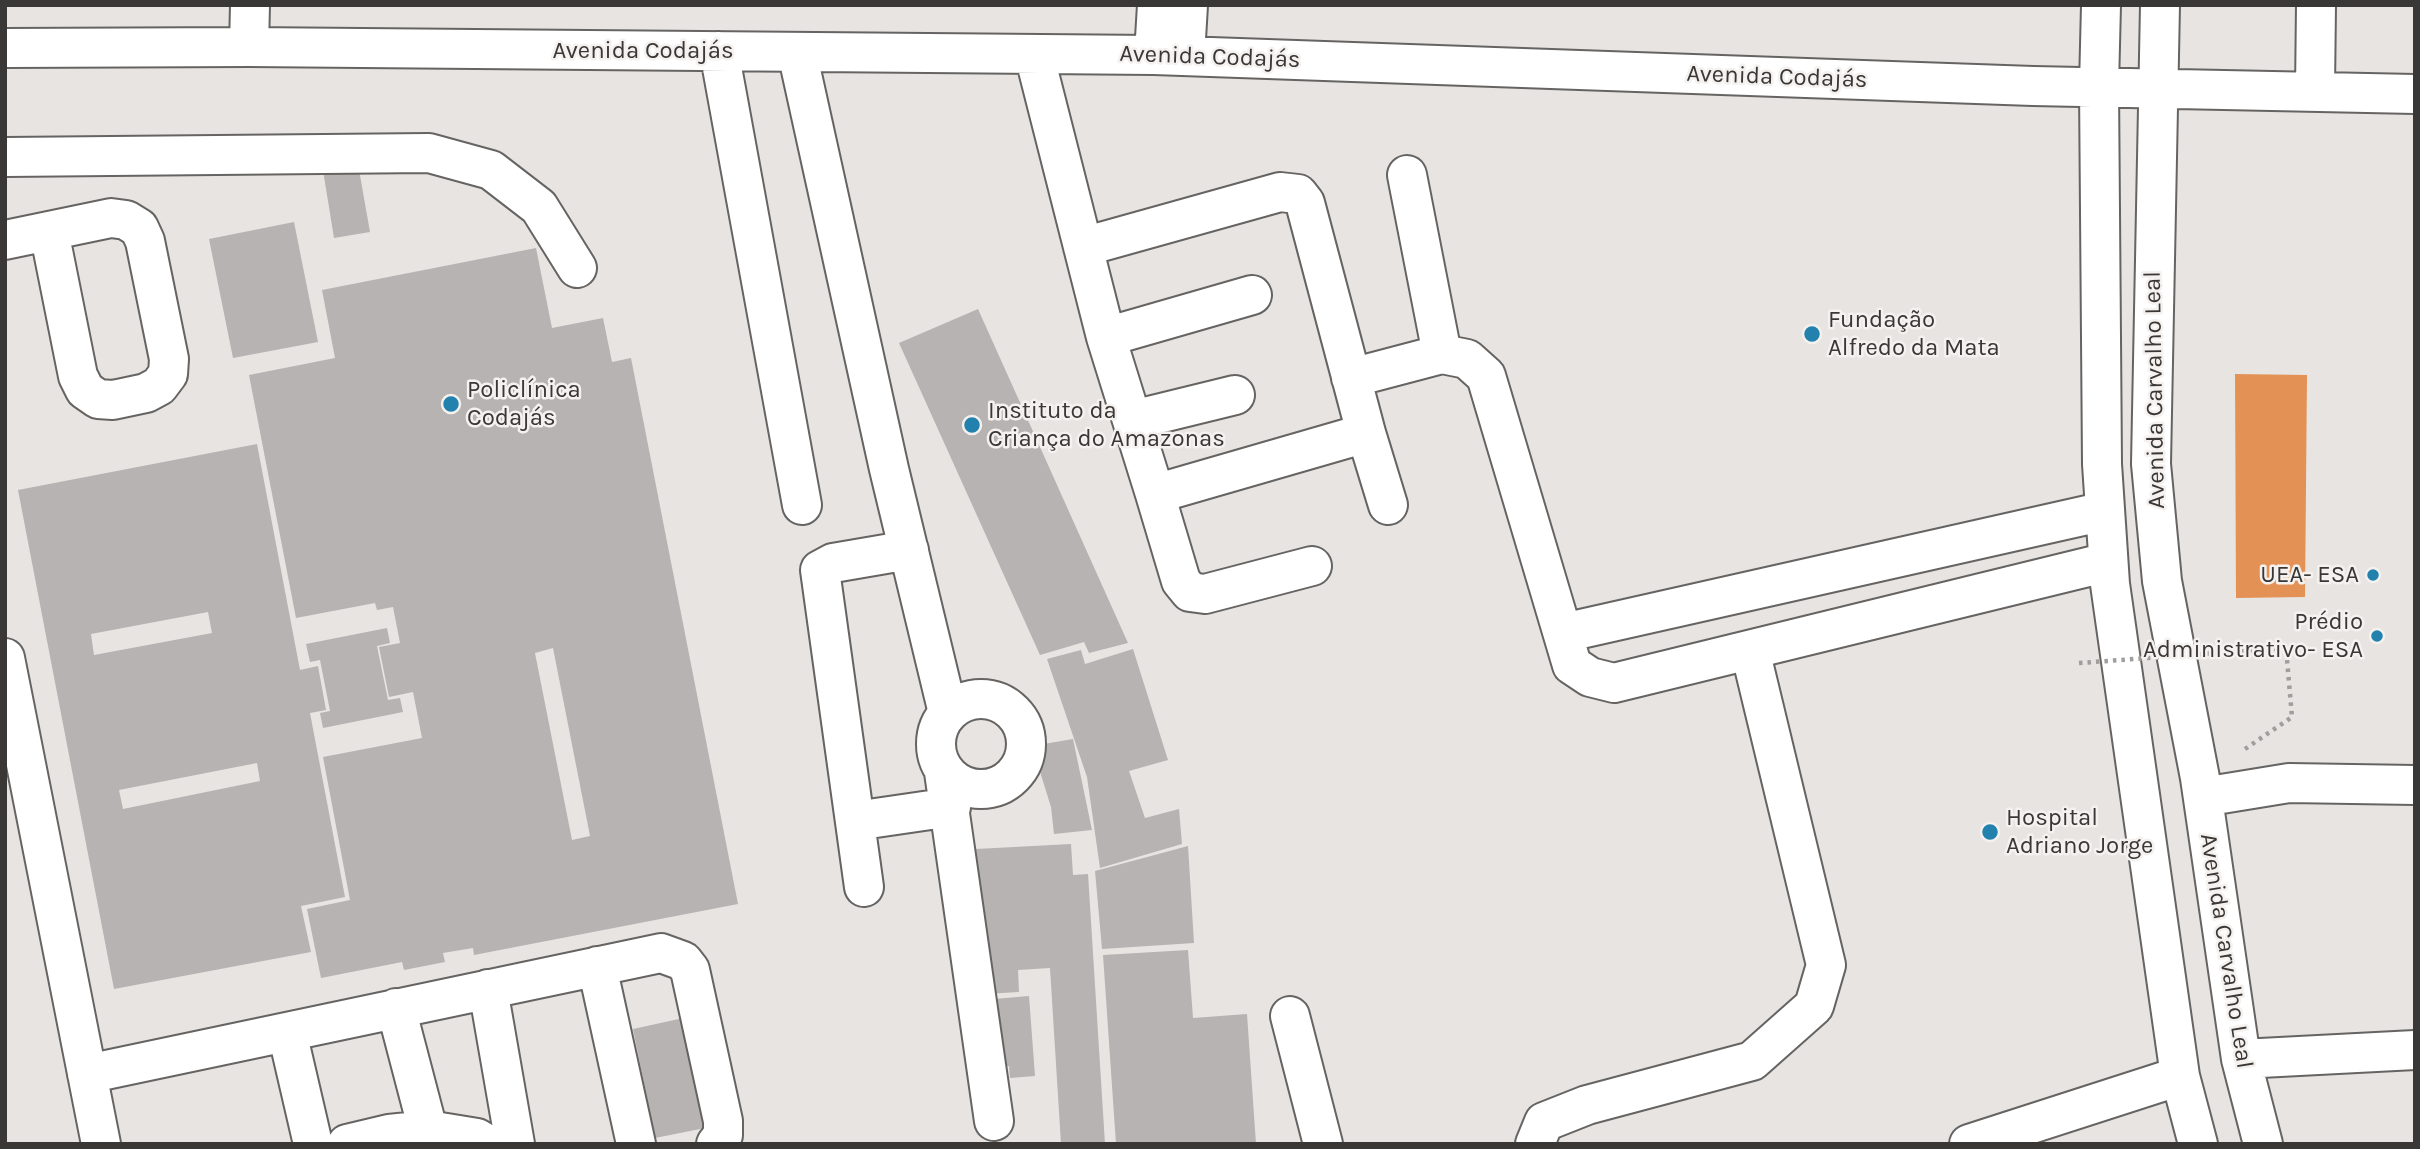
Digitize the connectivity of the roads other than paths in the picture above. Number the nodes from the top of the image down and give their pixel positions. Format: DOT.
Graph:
graph roads {
  1 [pos="250,5"];
  2 [pos="1157,5"];
  3 [pos="1188,5"];
  4 [pos="2101,5"];
  5 [pos="2160,5"];
  6 [pos="2316,5"];
  7 [pos="249,47"];
  8 [pos="5,48"];
  9 [pos="719,51"];
  10 [pos="797,52"];
  11 [pos="1034,54"];
  12 [pos="1169,55"];
  13 [pos="2099,86"];
  14 [pos="2156,87"];
  15 [pos="2315,90"];
  16 [pos="2415,94"];
  17 [pos="5,157"];
  18 [pos="1407,175"];
  19 [pos="49,231"];
  20 [pos="5,240"];
  21 [pos="1083,247"];
  22 [pos="577,268"];
  23 [pos="1252,295"];
  24 [pos="1106,337"];
  25 [pos="1442,355"];
  26 [pos="1351,378"];
  27 [pos="1235,396"];
  28 [pos="1133,421"];
  29 [pos="1366,433"];
  30 [pos="1155,494"];
  31 [pos="802,505"];
  32 [pos="1388,505"];
  33 [pos="2105,511"];
  34 [pos="909,550"];
  35 [pos="2108,562"];
  36 [pos="1312,566"];
  37 [pos="1563,633"];
  38 [pos="1750,649"];
  39 [pos="5,658"];
  40 [pos="948,713"];
  41 [pos="2415,785"];
  42 [pos="2202,788"];
  43 [pos="948,789"];
  44 [pos="855,821"];
  45 [pos="864,887"];
  46 [pos="597,966"];
  47 [pos="488,989"];
  48 [pos="396,1008"];
  49 [pos="1290,1016"];
  50 [pos="287,1031"];
  51 [pos="2415,1050"];
  52 [pos="2241,1059"];
  53 [pos="87,1074"];
  54 [pos="2180,1076"];
  55 [pos="994,1121"];
  56 [pos="428,1130"];
  57 [pos="101,1144"];
  58 [pos="313,1144"];
  59 [pos="347,1144"];
  60 [pos="487,1144"];
  61 [pos="515,1144"];
  62 [pos="636,1144"];
  63 [pos="716,1144"];
  64 [pos="1323,1144"];
  65 [pos="1535,1144"];
  66 [pos="1969,1144"];
  67 [pos="2198,1144"];
  68 [pos="2263,1144"];
  1 -- 7 [label="street"];
  2 -- 12 [label="street"];
  3 -- 12 [label="street"];
  4 -- 13 [label="street"];
  5 -- 14 [label="street, Avenida Carvalho Leal"];
  6 -- 15 [label="street"];
  7 -- 8 [label="street, Avenida Codajás"];
  7 -- 9 [label="street, Avenida Codajás"];
  9 -- 10 [label="street, Avenida Codajás"];
  9 -- 31 [label="street"];
  10 -- 11 [label="street, Avenida Codajás"];
  10 -- 34 [label="street"];
  11 -- 12 [label="street, Avenida Codajás"];
  11 -- 21 [label="street"];
  12 -- 13 [label="street, Avenida Codajás"];
  13 -- 14 [label="street, Avenida Codajás"];
  13 -- 33 [label="street"];
  14 -- 15 [label="street, Avenida Codajás"];
  14 -- 42 [label="street, Avenida Carvalho Leal"];
  15 -- 16 [label="street, Avenida Codajás"];
  17 -- 22 [label="street"];
  18 -- 25 [label="street"];
  19 -- 19 [label="street"];
  19 -- 20 [label="street"];
  21 -- 24 [label="street"];
  21 -- 26 [label="street"];
  23 -- 24 [label="street"];
  24 -- 28 [label="street"];
  25 -- 26 [label="street"];
  25 -- 37 [label="street"];
  26 -- 29 [label="street"];
  27 -- 28 [label="street"];
  28 -- 30 [label="street"];
  29 -- 30 [label="street"];
  29 -- 32 [label="street"];
  30 -- 36 [label="street"];
  33 -- 35 [label="street"];
  33 -- 37 [label="street"];
  34 -- 40 [label="street"];
  34 -- 44 [label="street"];
  35 -- 38 [label="street"];
  35 -- 54 [label="street"];
  37 -- 38 [label="street"];
  38 -- 65 [label="street"];
  39 -- 53 [label="street"];
  40 -- 43 [label="street"];
  40 -- 43 [label="street"];
  41 -- 42 [label="street"];
  42 -- 52 [label="street, Avenida Carvalho Leal"];
  43 -- 44 [label="street"];
  43 -- 55 [label="street"];
  44 -- 45 [label="street"];
  46 -- 47 [label="street"];
  46 -- 62 [label="street"];
  46 -- 63 [label="street"];
  47 -- 48 [label="street"];
  47 -- 61 [label="street"];
  48 -- 50 [label="street"];
  48 -- 56 [label="street"];
  49 -- 64 [label="street"];
  50 -- 53 [label="street"];
  50 -- 58 [label="street"];
  51 -- 52 [label="street"];
  52 -- 68 [label="street, Avenida Carvalho Leal"];
  53 -- 57 [label="street"];
  54 -- 66 [label="street"];
  54 -- 67 [label="street"];
  56 -- 59 [label="street"];
  56 -- 60 [label="street"];
}
